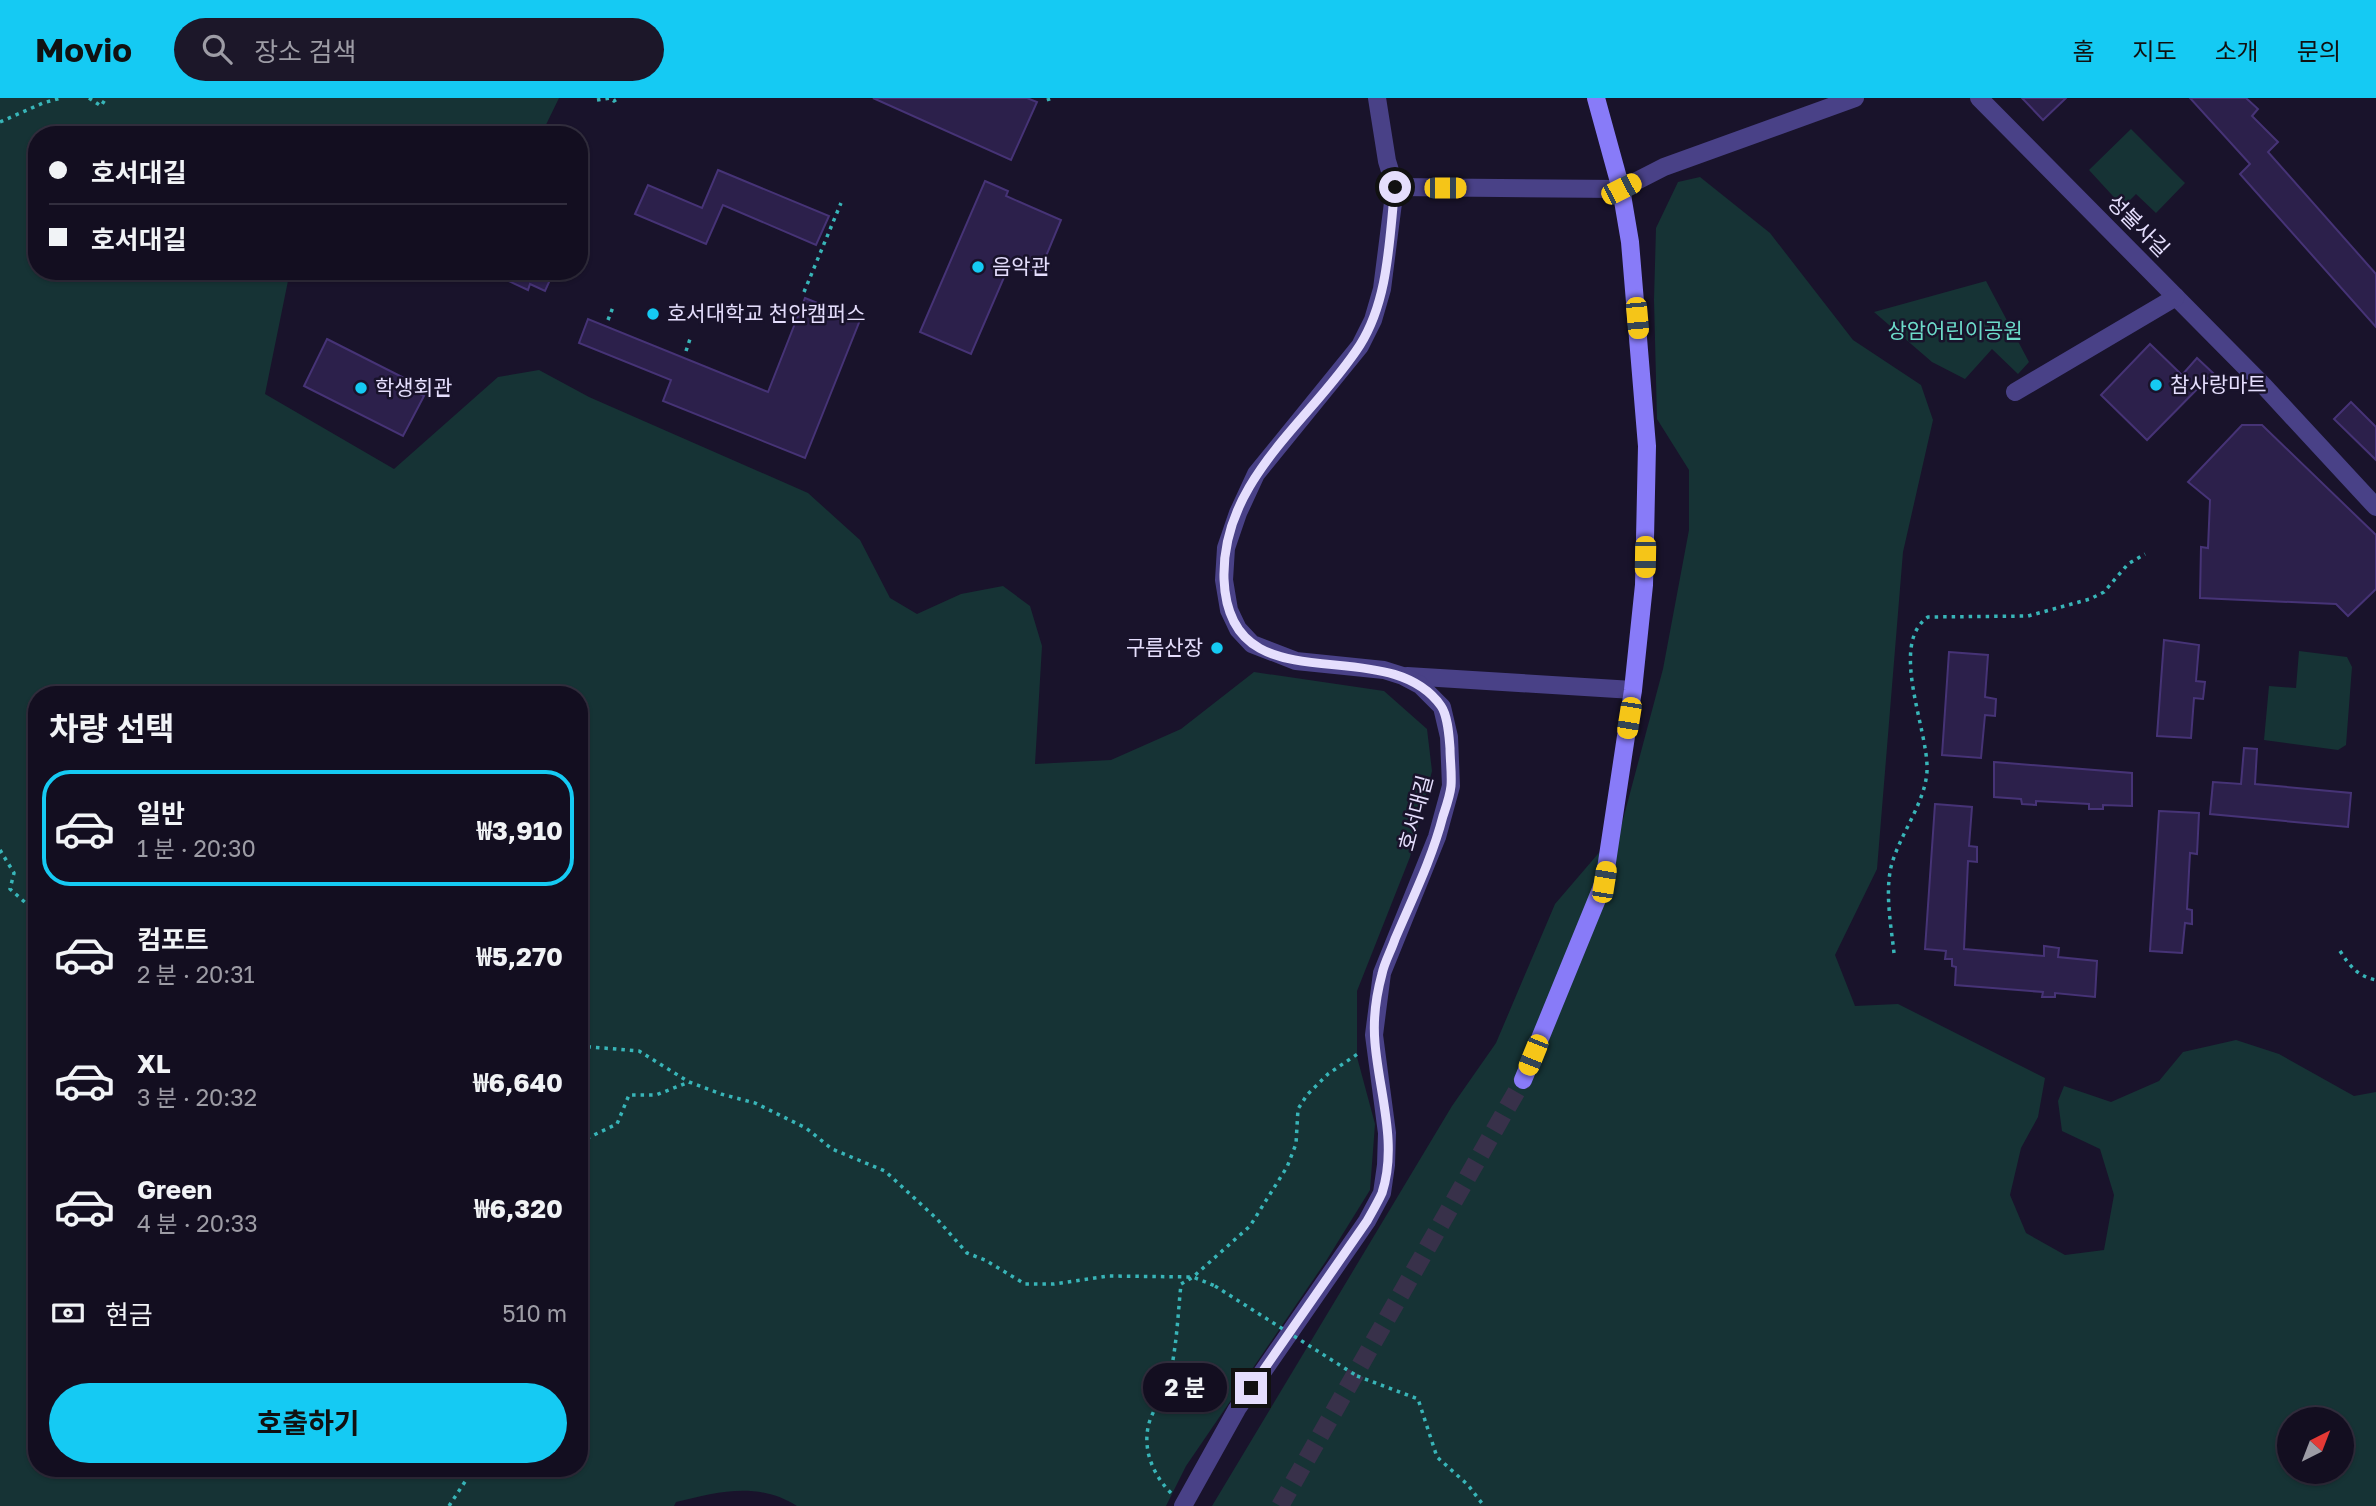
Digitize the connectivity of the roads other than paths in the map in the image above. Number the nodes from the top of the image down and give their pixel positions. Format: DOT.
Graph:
graph roads {
  1 [pos="1377,98"];
  2 [pos="1596,98"];
  3 [pos="1854,98"];
  4 [pos="1979,98"];
  5 [pos="1395,187"];
  6 [pos="1621,189"];
  7 [pos="2176,297"];
  8 [pos="2015,392"];
  9 [pos="2376,507"];
  10 [pos="1403,676"];
  11 [pos="1633,691"];
  12 [pos="1523,1080"];
  13 [pos="1178,1501"];
  1 -- 5 [label="street, 호서대길"];
  2 -- 6 [label="street"];
  3 -- 6 [label="street"];
  4 -- 7 [label="street, 성불사길"];
  5 -- 6 [label="street"];
  5 -- 10 [label="street, 호서대길"];
  6 -- 11 [label="street"];
  7 -- 8 [label="street"];
  7 -- 9 [label="street, 성불사길"];
  10 -- 11 [label="street"];
  10 -- 13 [label="street, 호서대길"];
  11 -- 12 [label="street"];
}
